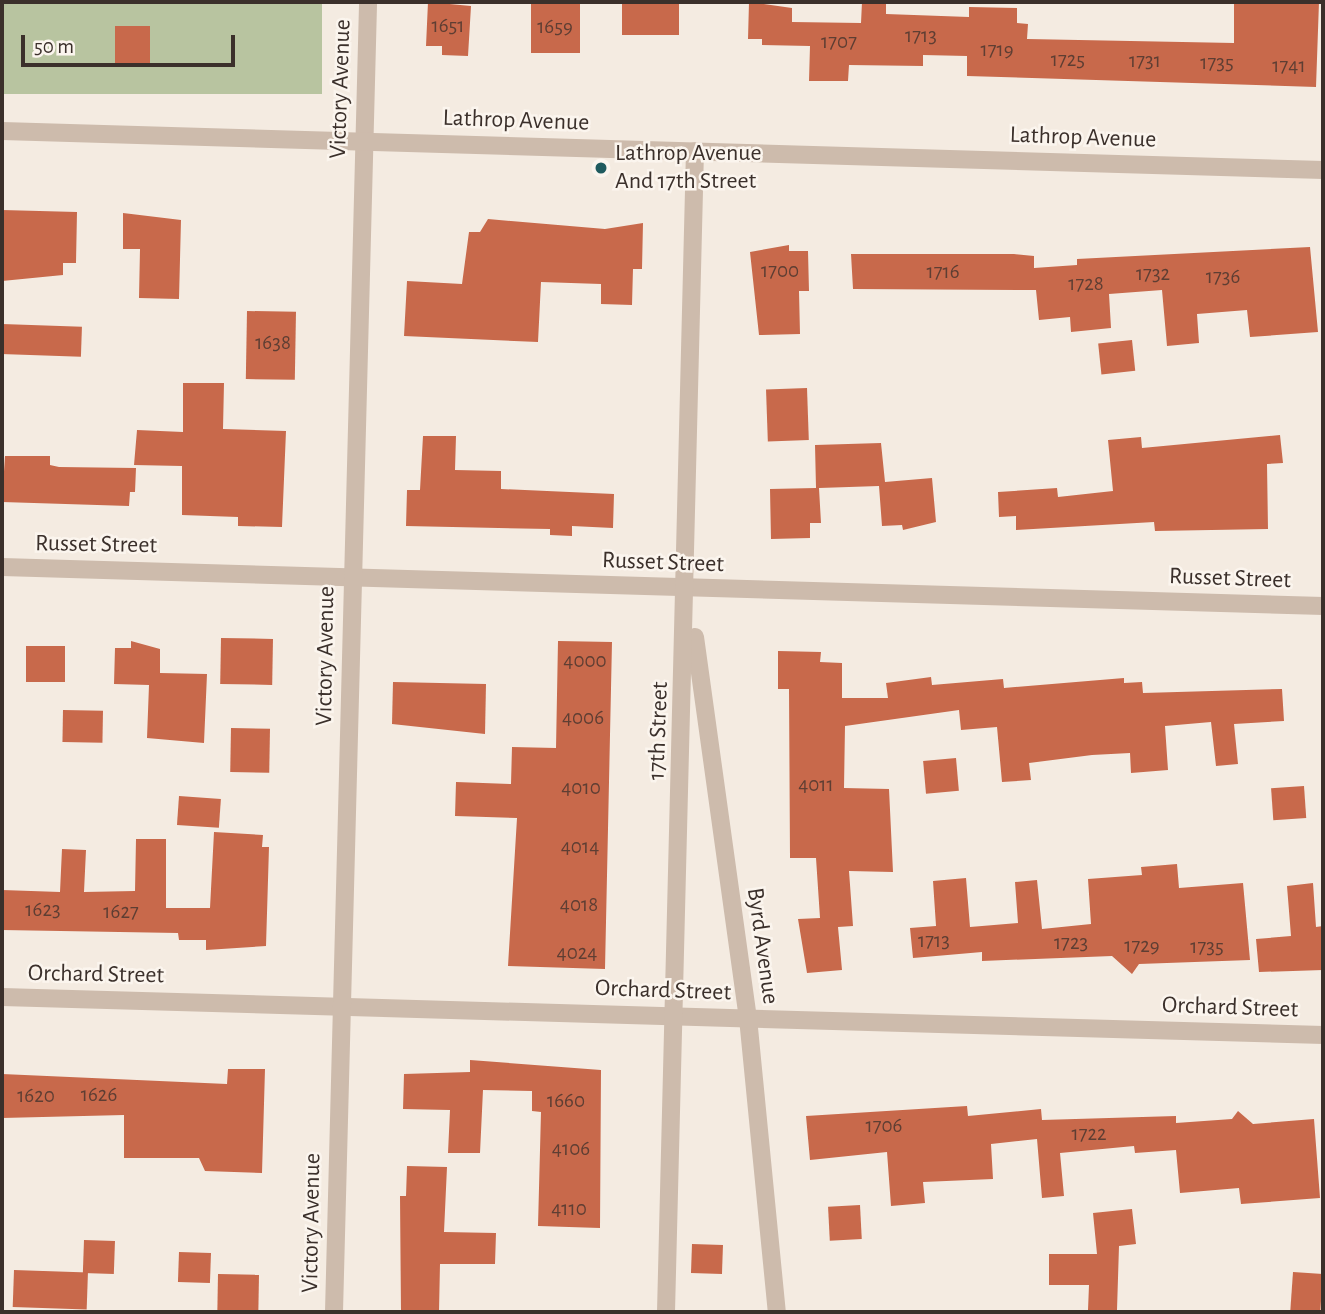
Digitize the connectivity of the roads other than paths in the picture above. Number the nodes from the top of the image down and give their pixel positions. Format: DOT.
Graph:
graph roads {
  1 [pos="368,2"];
  2 [pos="2,131"];
  3 [pos="363,141"];
  4 [pos="695,151"];
  5 [pos="1323,170"];
  6 [pos="2,567"];
  7 [pos="353,576"];
  8 [pos="688,588"];
  9 [pos="1323,606"];
  10 [pos="2,997"];
  11 [pos="342,1005"];
  12 [pos="674,1015"];
  13 [pos="748,1018"];
  14 [pos="1323,1035"];
  15 [pos="334,1312"];
  16 [pos="666,1312"];
  17 [pos="777,1312"];
  1 -- 3 [label="street, Victory Avenue"];
  2 -- 3 [label="street, Lathrop Avenue"];
  3 -- 4 [label="street, Lathrop Avenue"];
  3 -- 7 [label="street, Victory Avenue"];
  4 -- 5 [label="street, Lathrop Avenue"];
  4 -- 8 [label="street, 17th Street"];
  6 -- 7 [label="street, Russet Street"];
  7 -- 8 [label="street, Russet Street"];
  7 -- 11 [label="street, Victory Avenue"];
  8 -- 9 [label="street, Russet Street"];
  8 -- 12 [label="street, 17th Street"];
  8 -- 13 [label="street, Byrd Avenue"];
  10 -- 11 [label="street, Orchard Street"];
  11 -- 12 [label="street, Orchard Street"];
  11 -- 15 [label="street, Victory Avenue"];
  12 -- 13 [label="street, Orchard Street"];
  12 -- 16 [label="street, 17th Street"];
  13 -- 14 [label="street, Orchard Street"];
  13 -- 17 [label="street, Byrd Avenue"];
}
